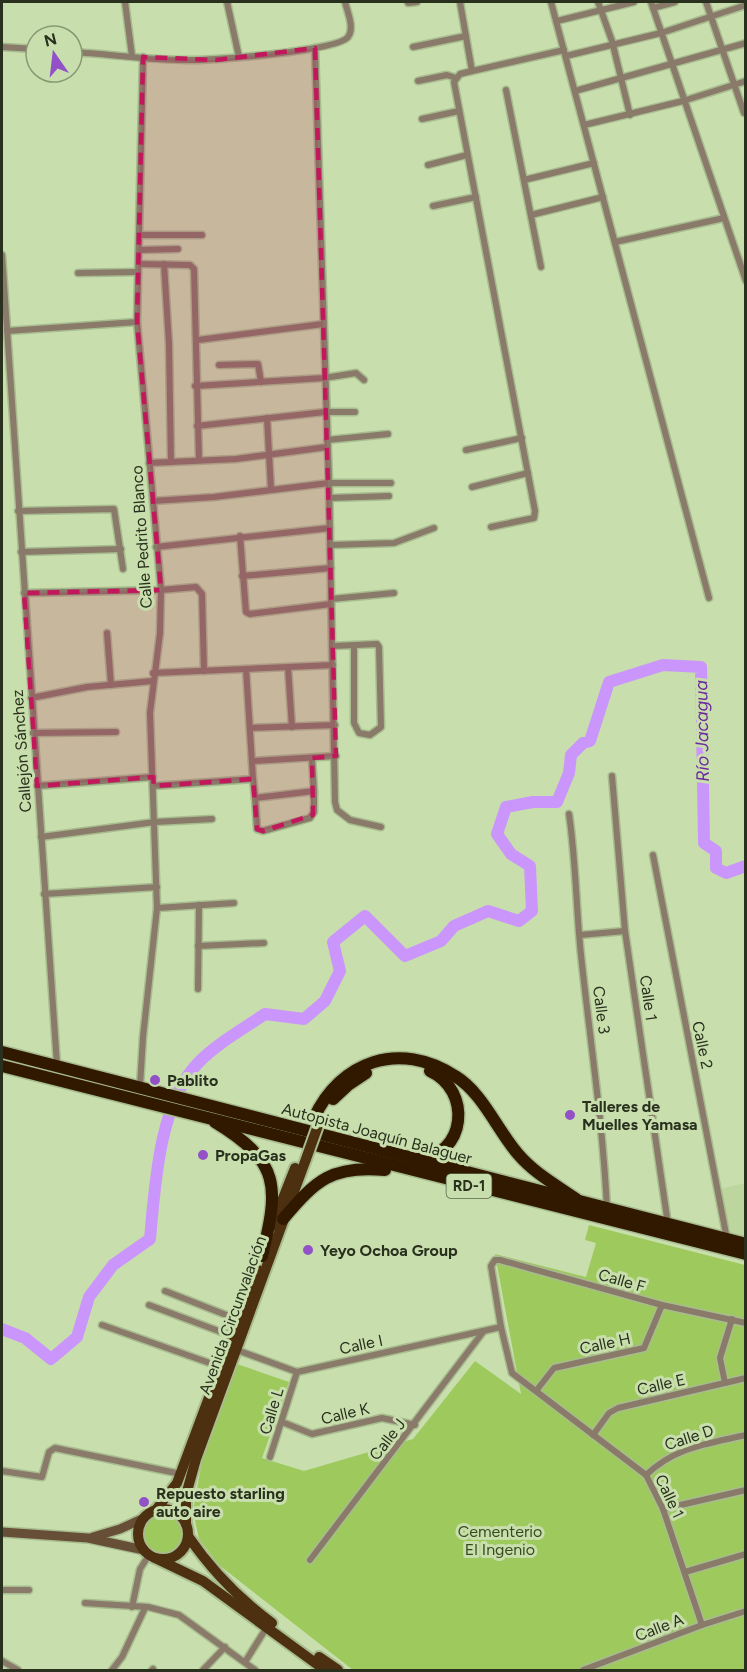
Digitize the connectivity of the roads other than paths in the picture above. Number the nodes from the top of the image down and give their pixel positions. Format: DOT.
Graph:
graph roads {
  1 [pos="125,2"];
  2 [pos="227,2"];
  3 [pos="345,2"];
  4 [pos="417,2"];
  5 [pos="460,2"];
  6 [pos="551,2"];
  7 [pos="598,2"];
  8 [pos="634,2"];
  9 [pos="675,2"];
  10 [pos="706,2"];
  11 [pos="408,3"];
  12 [pos="652,5"];
  13 [pos="746,5"];
  14 [pos="601,9"];
  15 [pos="711,16"];
  16 [pos="556,21"];
  17 [pos="661,33"];
  18 [pos="466,36"];
  19 [pos="746,43"];
  20 [pos="613,45"];
  21 [pos="2,47"];
  22 [pos="413,47"];
  23 [pos="24,48"];
  24 [pos="315,48"];
  25 [pos="723,50"];
  26 [pos="84,53"];
  27 [pos="565,53"];
  28 [pos="132,56"];
  29 [pos="143,57"];
  30 [pos="239,57"];
  31 [pos="672,66"];
  32 [pos="472,71"];
  33 [pos="456,78"];
  34 [pos="621,79"];
  35 [pos="418,81"];
  36 [pos="746,81"];
  37 [pos="734,84"];
  38 [pos="506,90"];
  39 [pos="575,90"];
  40 [pos="683,101"];
  41 [pos="459,111"];
  42 [pos="744,113"];
  43 [pos="630,114"];
  44 [pos="422,119"];
  45 [pos="584,125"];
  46 [pos="467,154"];
  47 [pos="594,163"];
  48 [pos="428,165"];
  49 [pos="524,180"];
  50 [pos="476,197"];
  51 [pos="603,197"];
  52 [pos="433,206"];
  53 [pos="531,214"];
  54 [pos="724,218"];
  55 [pos="139,235"];
  56 [pos="202,235"];
  57 [pos="615,242"];
  58 [pos="178,249"];
  59 [pos="139,250"];
  60 [pos="2,255"];
  61 [pos="139,264"];
  62 [pos="164,264"];
  63 [pos="541,267"];
  64 [pos="137,272"];
  65 [pos="78,273"];
  66 [pos="746,281"];
  67 [pos="137,322"];
  68 [pos="323,324"];
  69 [pos="7,331"];
  70 [pos="198,340"];
  71 [pos="219,365"];
  72 [pos="324,378"];
  73 [pos="363,380"];
  74 [pos="261,382"];
  75 [pos="195,386"];
  76 [pos="325,412"];
  77 [pos="355,412"];
  78 [pos="267,418"];
  79 [pos="197,426"];
  80 [pos="388,434"];
  81 [pos="522,438"];
  82 [pos="327,444"];
  83 [pos="466,450"];
  84 [pos="269,453"];
  85 [pos="199,460"];
  86 [pos="171,462"];
  87 [pos="149,463"];
  88 [pos="528,473"];
  89 [pos="329,483"];
  90 [pos="391,483"];
  91 [pos="472,488"];
  92 [pos="271,489"];
  93 [pos="389,496"];
  94 [pos="330,498"];
  95 [pos="153,501"];
  96 [pos="18,511"];
  97 [pos="491,527"];
  98 [pos="330,528"];
  99 [pos="434,528"];
  100 [pos="240,536"];
  101 [pos="331,545"];
  102 [pos="156,548"];
  103 [pos="121,549"];
  104 [pos="21,552"];
  105 [pos="331,568"];
  106 [pos="123,569"];
  107 [pos="242,576"];
  108 [pos="161,590"];
  109 [pos="24,593"];
  110 [pos="394,593"];
  111 [pos="710,598"];
  112 [pos="331,602"];
  113 [pos="107,633"];
  114 [pos="354,645"];
  115 [pos="333,646"];
  116 [pos="333,665"];
  117 [pos="288,667"];
  118 [pos="246,669"];
  119 [pos="204,671"];
  120 [pos="153,677"];
  121 [pos="111,685"];
  122 [pos="31,698"];
  123 [pos="335,725"];
  124 [pos="292,727"];
  125 [pos="250,728"];
  126 [pos="116,732"];
  127 [pos="33,733"];
  128 [pos="336,756"];
  129 [pos="312,758"];
  130 [pos="252,761"];
  131 [pos="612,776"];
  132 [pos="153,777"];
  133 [pos="254,779"];
  134 [pos="37,786"];
  135 [pos="154,786"];
  136 [pos="314,791"];
  137 [pos="255,798"];
  138 [pos="569,814"];
  139 [pos="212,819"];
  140 [pos="155,822"];
  141 [pos="381,827"];
  142 [pos="41,837"];
  143 [pos="653,855"];
  144 [pos="157,887"];
  145 [pos="44,894"];
  146 [pos="234,903"];
  147 [pos="199,905"];
  148 [pos="157,908"];
  149 [pos="625,931"];
  150 [pos="580,935"];
  151 [pos="264,943"];
  152 [pos="198,946"];
  153 [pos="198,989"];
  154 [pos="2,1052"];
  155 [pos="2,1066"];
  156 [pos="57,1066"];
  157 [pos="140,1086"];
  158 [pos="197,1110"];
  159 [pos="317,1119"];
  160 [pos="303,1157"];
  161 [pos="409,1159"];
  162 [pos="428,1176"];
  163 [pos="585,1204"];
  164 [pos="607,1210"];
  165 [pos="283,1219"];
  166 [pos="668,1224"];
  167 [pos="727,1239"];
  168 [pos="746,1244"];
  169 [pos="746,1254"];
  170 [pos="262,1256"];
  171 [pos="492,1262"];
  172 [pos="165,1291"];
  173 [pos="148,1305"];
  174 [pos="662,1305"];
  175 [pos="732,1319"];
  176 [pos="239,1320"];
  177 [pos="746,1323"];
  178 [pos="102,1325"];
  179 [pos="501,1327"];
  180 [pos="483,1332"];
  181 [pos="233,1336"];
  182 [pos="233,1348"];
  183 [pos="221,1367"];
  184 [pos="297,1372"];
  185 [pos="746,1378"];
  186 [pos="725,1383"];
  187 [pos="536,1391"];
  188 [pos="282,1422"];
  189 [pos="415,1425"];
  190 [pos="593,1435"];
  191 [pos="746,1435"];
  192 [pos="270,1457"];
  193 [pos="2,1471"];
  194 [pos="181,1474"];
  195 [pos="646,1475"];
  196 [pos="746,1490"];
  197 [pos="663,1509"];
  198 [pos="155,1511"];
  199 [pos="144,1518"];
  200 [pos="186,1523"];
  201 [pos="2,1532"];
  202 [pos="188,1536"];
  203 [pos="88,1538"];
  204 [pos="149,1554"];
  205 [pos="746,1554"];
  206 [pos="310,1560"];
  207 [pos="685,1572"];
  208 [pos="2,1590"];
  209 [pos="29,1590"];
  210 [pos="85,1604"];
  211 [pos="132,1607"];
  212 [pos="145,1608"];
  213 [pos="746,1611"];
  214 [pos="269,1624"];
  215 [pos="702,1625"];
  216 [pos="225,1647"];
  217 [pos="2,1661"];
  218 [pos="245,1662"];
  219 [pos="18,1671"];
  220 [pos="112,1671"];
  221 [pos="203,1671"];
  222 [pos="255,1671"];
  223 [pos="325,1671"];
  224 [pos="338,1671"];
  225 [pos="583,1671"];
  1 -- 28 [label="street"];
  2 -- 30 [label="street"];
  3 -- 24 [label="street"];
  4 -- 11 [label="street"];
  5 -- 18 [label="street"];
  6 -- 16 [label="street"];
  7 -- 14 [label="street"];
  8 -- 14 [label="street"];
  9 -- 12 [label="street"];
  10 -- 15 [label="street"];
  12 -- 17 [label="street"];
  13 -- 15 [label="street"];
  14 -- 16 [label="street"];
  14 -- 20 [label="street"];
  15 -- 17 [label="street"];
  15 -- 25 [label="street"];
  16 -- 27 [label="street"];
  17 -- 20 [label="street"];
  17 -- 31 [label="street"];
  18 -- 22 [label="street"];
  18 -- 32 [label="street"];
  19 -- 25 [label="street"];
  20 -- 27 [label="street"];
  20 -- 34 [label="street"];
  21 -- 23 [label="street"];
  24 -- 30 [label="street"];
  24 -- 68 [label="street"];
  25 -- 31 [label="street"];
  25 -- 37 [label="street"];
  26 -- 28 [label="street"];
  27 -- 32 [label="street"];
  27 -- 39 [label="street"];
  28 -- 29 [label="street"];
  29 -- 30 [label="street"];
  29 -- 55 [label="street, Calle Pedrito Blanco"];
  31 -- 34 [label="street"];
  31 -- 40 [label="street"];
  32 -- 33 [label="street"];
  33 -- 35 [label="street"];
  33 -- 41 [label="street"];
  34 -- 39 [label="street"];
  34 -- 43 [label="street"];
  36 -- 37 [label="street"];
  37 -- 40 [label="street"];
  37 -- 42 [label="street"];
  38 -- 49 [label="street"];
  39 -- 45 [label="street"];
  40 -- 43 [label="street"];
  40 -- 54 [label="street"];
  41 -- 44 [label="street"];
  41 -- 46 [label="street"];
  43 -- 45 [label="street"];
  45 -- 47 [label="street"];
  46 -- 48 [label="street"];
  46 -- 50 [label="street"];
  47 -- 49 [label="street"];
  47 -- 51 [label="street"];
  49 -- 53 [label="street"];
  50 -- 52 [label="street"];
  50 -- 81 [label="street"];
  51 -- 53 [label="street"];
  51 -- 57 [label="street"];
  53 -- 63 [label="street"];
  54 -- 57 [label="street"];
  54 -- 66 [label="street"];
  55 -- 56 [label="street"];
  55 -- 59 [label="street, Calle Pedrito Blanco"];
  57 -- 111 [label="street"];
  58 -- 59 [label="street"];
  59 -- 61 [label="street, Calle Pedrito Blanco"];
  60 -- 69 [label="street, Callejón Sánchez"];
  61 -- 62 [label="street"];
  61 -- 64 [label="street, Calle Pedrito Blanco"];
  62 -- 70 [label="street"];
  62 -- 86 [label="street"];
  64 -- 65 [label="street"];
  64 -- 67 [label="street, Calle Pedrito Blanco"];
  67 -- 69 [label="street"];
  67 -- 87 [label="street, Calle Pedrito Blanco"];
  68 -- 70 [label="street"];
  68 -- 72 [label="street"];
  69 -- 96 [label="street, Callejón Sánchez"];
  70 -- 75 [label="street"];
  71 -- 74 [label="street"];
  72 -- 73 [label="street"];
  72 -- 74 [label="street"];
  72 -- 76 [label="street"];
  74 -- 75 [label="street"];
  75 -- 79 [label="street"];
  76 -- 77 [label="street"];
  76 -- 78 [label="street"];
  76 -- 82 [label="street"];
  78 -- 79 [label="street"];
  78 -- 84 [label="street"];
  79 -- 85 [label="street"];
  80 -- 82 [label="street"];
  81 -- 83 [label="street"];
  81 -- 88 [label="street"];
  82 -- 84 [label="street"];
  82 -- 89 [label="street"];
  84 -- 85 [label="street"];
  84 -- 92 [label="street"];
  85 -- 86 [label="street"];
  86 -- 87 [label="street"];
  87 -- 95 [label="street, Calle Pedrito Blanco"];
  88 -- 91 [label="street"];
  88 -- 97 [label="street"];
  89 -- 90 [label="street"];
  89 -- 92 [label="street"];
  89 -- 94 [label="street"];
  92 -- 95 [label="street"];
  93 -- 94 [label="street"];
  94 -- 98 [label="street"];
  95 -- 102 [label="street, Calle Pedrito Blanco"];
  96 -- 103 [label="street"];
  96 -- 104 [label="street, Callejón Sánchez"];
  98 -- 100 [label="street"];
  98 -- 101 [label="street"];
  99 -- 101 [label="street"];
  100 -- 102 [label="street"];
  100 -- 107 [label="street"];
  101 -- 105 [label="street"];
  102 -- 108 [label="street, Calle Pedrito Blanco"];
  103 -- 104 [label="street"];
  103 -- 106 [label="street"];
  104 -- 109 [label="street, Callejón Sánchez"];
  105 -- 107 [label="street"];
  105 -- 112 [label="street"];
  107 -- 112 [label="street"];
  108 -- 109 [label="street"];
  108 -- 119 [label="street"];
  108 -- 120 [label="street, Calle Pedrito Blanco"];
  109 -- 122 [label="street, Callejón Sánchez"];
  110 -- 112 [label="street"];
  112 -- 115 [label="street"];
  113 -- 121 [label="street"];
  114 -- 114 [label="street"];
  114 -- 115 [label="street"];
  115 -- 116 [label="street"];
  116 -- 117 [label="street"];
  116 -- 123 [label="street"];
  117 -- 118 [label="street"];
  117 -- 124 [label="street"];
  118 -- 119 [label="street"];
  118 -- 125 [label="street"];
  119 -- 120 [label="street"];
  120 -- 121 [label="street"];
  120 -- 132 [label="street, Calle Pedrito Blanco"];
  121 -- 122 [label="street"];
  122 -- 127 [label="street, Callejón Sánchez"];
  123 -- 124 [label="street"];
  123 -- 128 [label="street"];
  124 -- 125 [label="street"];
  125 -- 130 [label="street"];
  126 -- 127 [label="street"];
  127 -- 134 [label="street, Callejón Sánchez"];
  128 -- 129 [label="street"];
  128 -- 141 [label="street"];
  129 -- 130 [label="street"];
  129 -- 136 [label="street"];
  130 -- 133 [label="street"];
  131 -- 149 [label="street, Calle 1"];
  132 -- 134 [label="street"];
  132 -- 135 [label="street, Calle Pedrito Blanco"];
  133 -- 135 [label="street"];
  133 -- 137 [label="street"];
  134 -- 142 [label="street, Callejón Sánchez"];
  135 -- 140 [label="street, Calle Pedrito Blanco"];
  136 -- 137 [label="street"];
  136 -- 137 [label="street"];
  138 -- 150 [label="street, Calle 3"];
  139 -- 140 [label="street"];
  140 -- 142 [label="street"];
  140 -- 144 [label="street, Calle Pedrito Blanco"];
  142 -- 145 [label="street, Callejón Sánchez"];
  143 -- 167 [label="street, Calle 2"];
  144 -- 145 [label="street"];
  144 -- 148 [label="street, Calle Pedrito Blanco"];
  145 -- 156 [label="street, Callejón Sánchez"];
  146 -- 147 [label="street"];
  147 -- 148 [label="street"];
  147 -- 152 [label="street"];
  148 -- 157 [label="street, Calle Pedrito Blanco"];
  149 -- 150 [label="street"];
  149 -- 166 [label="street, Calle 1"];
  150 -- 164 [label="street, Calle 3"];
  151 -- 152 [label="street"];
  152 -- 153 [label="street"];
  154 -- 156 [label="highway, Autopista Joaquín Balaguer / RD-1"];
  155 -- 158 [label="highway, Autopista Joaquín Balaguer / RD-1"];
  156 -- 157 [label="highway, Autopista Joaquín Balaguer / RD-1"];
  157 -- 158 [label="highway, Autopista Joaquín Balaguer / RD-1"];
  158 -- 161 [label="highway, Autopista Joaquín Balaguer / RD-1"];
  158 -- 162 [label="highway, Autopista Joaquín Balaguer / RD-1"];
  158 -- 170 [label="highway"];
  159 -- 160 [label="main road, Avenida Circunvalación"];
  159 -- 161 [label="highway"];
  159 -- 163 [label="highway"];
  160 -- 165 [label="main road, Avenida Circunvalación"];
  160 -- 170 [label="main road, Avenida Circunvalación"];
  161 -- 163 [label="highway, Autopista Joaquín Balaguer / RD-1"];
  162 -- 165 [label="highway"];
  162 -- 169 [label="highway, Autopista Joaquín Balaguer / RD-1"];
  163 -- 164 [label="highway, Autopista Joaquín Balaguer / RD-1"];
  164 -- 166 [label="highway, Autopista Joaquín Balaguer / RD-1"];
  165 -- 182 [label="main road, Avenida Circunvalación"];
  166 -- 167 [label="highway, Autopista Joaquín Balaguer / RD-1"];
  167 -- 168 [label="highway, Autopista Joaquín Balaguer / RD-1"];
  170 -- 176 [label="main road, Avenida Circunvalación"];
  171 -- 174 [label="street, Calle F"];
  171 -- 179 [label="street, Calle 1"];
  172 -- 176 [label="street"];
  173 -- 181 [label="street"];
  174 -- 175 [label="street, Calle F"];
  174 -- 187 [label="street, Calle H"];
  175 -- 177 [label="street, Calle F"];
  175 -- 186 [label="street"];
  176 -- 181 [label="main road, Avenida Circunvalación"];
  178 -- 183 [label="street"];
  179 -- 180 [label="street, Calle I"];
  179 -- 187 [label="street, Calle 1"];
  180 -- 184 [label="street, Calle I"];
  180 -- 189 [label="street, Calle J"];
  181 -- 182 [label="main road, Avenida Circunvalación"];
  182 -- 183 [label="main road, Avenida Circunvalación"];
  182 -- 184 [label="street"];
  182 -- 200 [label="main road, Avenida Circunvalación"];
  183 -- 194 [label="main road, Avenida Circunvalación"];
  184 -- 188 [label="street, Calle L"];
  185 -- 186 [label="street, Calle E"];
  186 -- 190 [label="street, Calle E"];
  187 -- 190 [label="street, Calle 1"];
  188 -- 189 [label="street, Calle K"];
  188 -- 192 [label="street, Calle L"];
  189 -- 206 [label="street, Calle J"];
  190 -- 195 [label="street, Calle 1"];
  191 -- 195 [label="street, Calle D"];
  193 -- 194 [label="street"];
  194 -- 198 [label="main road, Avenida Circunvalación"];
  195 -- 197 [label="street, Calle 1"];
  196 -- 197 [label="street"];
  197 -- 207 [label="street, Calle 1"];
  198 -- 199 [label="main road"];
  198 -- 200 [label="main road"];
  199 -- 203 [label="main road"];
  199 -- 204 [label="main road"];
  200 -- 202 [label="main road"];
  201 -- 203 [label="main road"];
  202 -- 204 [label="main road"];
  202 -- 214 [label="main road"];
  203 -- 204 [label="main road"];
  204 -- 211 [label="street"];
  204 -- 214 [label="main road"];
  205 -- 207 [label="street"];
  207 -- 215 [label="street, Calle 1"];
  208 -- 209 [label="street"];
  210 -- 211 [label="street"];
  211 -- 212 [label="street"];
  212 -- 216 [label="street"];
  212 -- 220 [label="street"];
  213 -- 215 [label="street, Calle A"];
  214 -- 218 [label="street"];
  214 -- 223 [label="main road"];
  214 -- 224 [label="main road"];
  215 -- 225 [label="street, Calle A"];
  216 -- 218 [label="street"];
  216 -- 221 [label="street"];
  217 -- 219 [label="street"];
  218 -- 222 [label="street"];
}
